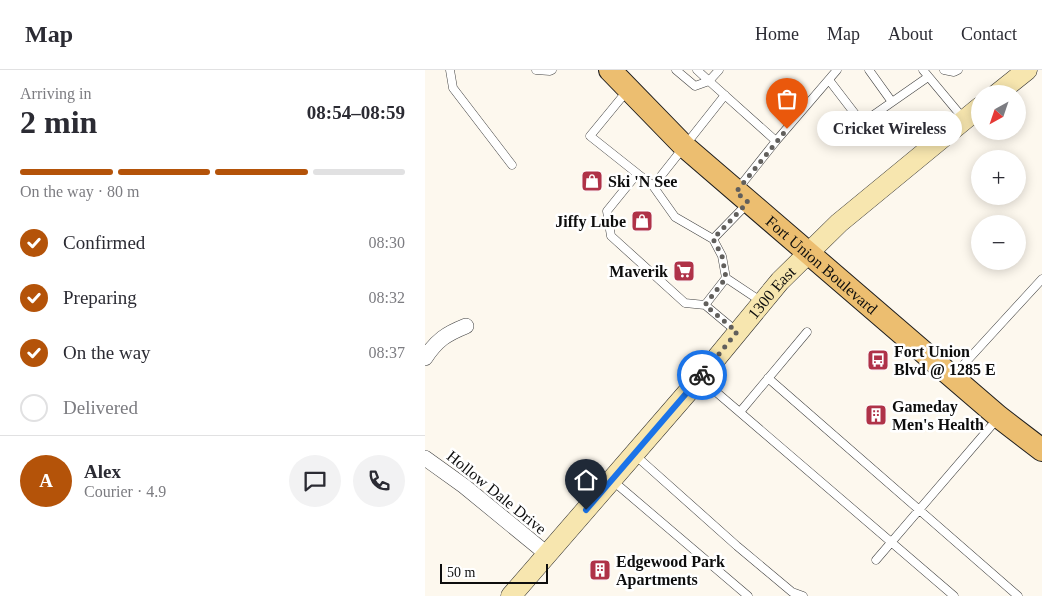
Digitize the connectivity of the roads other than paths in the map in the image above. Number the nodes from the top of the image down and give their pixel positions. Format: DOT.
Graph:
graph roads {
  1 [pos="450,70"];
  2 [pos="536,70"];
  3 [pos="552,70"];
  4 [pos="676,70"];
  5 [pos="697,70"];
  6 [pos="719,70"];
  7 [pos="837,70"];
  8 [pos="869,70"];
  9 [pos="944,70"];
  10 [pos="958,70"];
  11 [pos="1027,70"];
  12 [pos="612,71"];
  13 [pos="925,73"];
  14 [pos="829,80"];
  15 [pos="709,81"];
  16 [pos="1008,85"];
  17 [pos="628,90"];
  18 [pos="725,95"];
  19 [pos="893,102"];
  20 [pos="971,115"];
  21 [pos="964,120"];
  22 [pos="776,141"];
  23 [pos="684,146"];
  24 [pos="513,166"];
  25 [pos="637,174"];
  26 [pos="653,186"];
  27 [pos="742,197"];
  28 [pos="713,239"];
  29 [pos="809,253"];
  30 [pos="726,278"];
  31 [pos="1042,279"];
  32 [pos="762,302"];
  33 [pos="705,305"];
  34 [pos="466,326"];
  35 [pos="737,332"];
  36 [pos="807,332"];
  37 [pos="425,358"];
  38 [pos="953,377"];
  39 [pos="699,378"];
  40 [pos="768,378"];
  41 [pos="740,412"];
  42 [pos="999,416"];
  43 [pos="1042,450"];
  44 [pos="634,454"];
  45 [pos="425,458"];
  46 [pos="611,480"];
  47 [pos="919,510"];
  48 [pos="891,541"];
  49 [pos="547,554"];
  50 [pos="875,560"];
  51 [pos="511,596"];
  52 [pos="748,596"];
  53 [pos="803,596"];
  54 [pos="954,596"];
  55 [pos="1018,596"];
  1 -- 24 [label="lane"];
  2 -- 3 [label="lane"];
  4 -- 15 [label="lane"];
  5 -- 15 [label="lane"];
  6 -- 15 [label="lane"];
  7 -- 14 [label="lane"];
  8 -- 19 [label="lane"];
  9 -- 10 [label="lane"];
  11 -- 16 [label="main road"];
  12 -- 17 [label="main road, Fort Union Boulevard"];
  13 -- 19 [label="lane"];
  13 -- 21 [label="lane"];
  14 -- 19 [label="lane"];
  14 -- 22 [label="lane"];
  15 -- 18 [label="lane"];
  17 -- 23 [label="main road, Fort Union Boulevard"];
  17 -- 25 [label="lane"];
  18 -- 22 [label="lane"];
  18 -- 23 [label="lane"];
  20 -- 21 [label="main road, 1300 East"];
  21 -- 29 [label="main road, 1300 East"];
  22 -- 27 [label="lane"];
  23 -- 26 [label="lane"];
  23 -- 27 [label="main road, Fort Union Boulevard"];
  25 -- 26 [label="lane"];
  25 -- 33 [label="lane"];
  26 -- 28 [label="lane"];
  27 -- 28 [label="lane"];
  27 -- 29 [label="main road, Fort Union Boulevard"];
  28 -- 30 [label="lane"];
  29 -- 32 [label="main road, 1300 East"];
  29 -- 38 [label="main road, Fort Union Boulevard"];
  30 -- 32 [label="lane"];
  30 -- 33 [label="lane"];
  31 -- 38 [label="lane"];
  32 -- 35 [label="main road, 1300 East"];
  33 -- 35 [label="lane"];
  34 -- 37 [label="street"];
  35 -- 39 [label="main road, 1300 East"];
  36 -- 40 [label="lane"];
  38 -- 42 [label="main road, Fort Union Boulevard"];
  39 -- 41 [label="lane"];
  39 -- 44 [label="main road, 1300 East"];
  40 -- 41 [label="lane"];
  40 -- 47 [label="lane"];
  41 -- 48 [label="lane"];
  42 -- 43 [label="main road, Fort Union Boulevard"];
  42 -- 47 [label="lane"];
  44 -- 46 [label="main road, 1300 East"];
  44 -- 53 [label="lane"];
  45 -- 49 [label="street, Hollow Dale Drive"];
  46 -- 49 [label="main road, 1300 East"];
  46 -- 52 [label="lane"];
  47 -- 48 [label="lane"];
  47 -- 55 [label="lane"];
  48 -- 50 [label="lane"];
  48 -- 54 [label="lane"];
  49 -- 51 [label="main road, 1300 East"];
}
